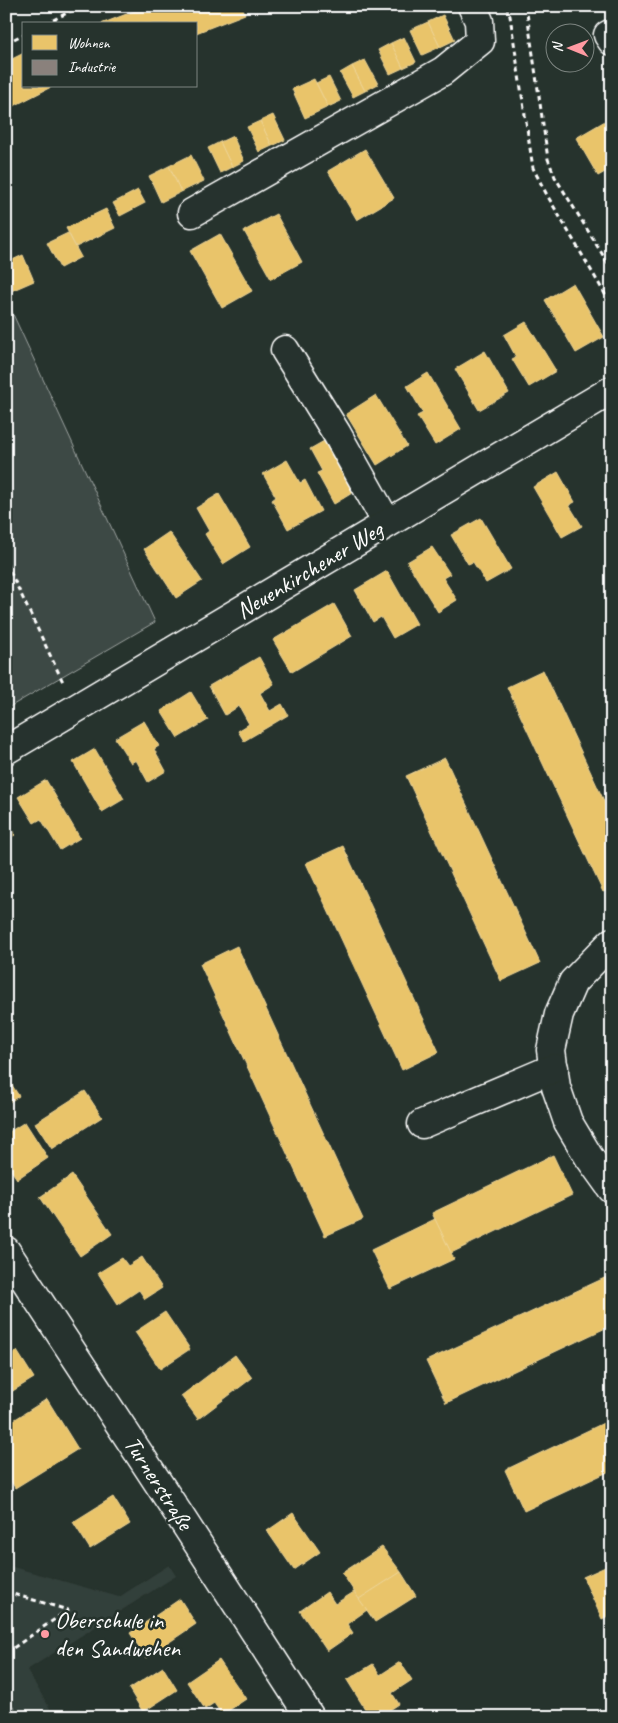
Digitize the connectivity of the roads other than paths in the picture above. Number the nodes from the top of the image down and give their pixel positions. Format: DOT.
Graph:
graph roads {
  1 [pos="472,6"];
  2 [pos="612,33"];
  3 [pos="612,41"];
  4 [pos="192,213"];
  5 [pos="285,350"];
  6 [pos="612,390"];
  7 [pos="387,523"];
  8 [pos="6,750"];
  9 [pos="612,942"];
  10 [pos="554,1068"];
  11 [pos="422,1124"];
  12 [pos="612,1190"];
  13 [pos="6,1251"];
  14 [pos="310,1717"];
  1 -- 4 [label="street"];
  2 -- 3 [label="street"];
  5 -- 7 [label="street"];
  6 -- 7 [label="street, Neuenkirchener Weg"];
  7 -- 8 [label="street, Neuenkirchener Weg"];
  9 -- 10 [label="street"];
  10 -- 11 [label="street"];
  10 -- 12 [label="street"];
  13 -- 14 [label="street, Turnerstraße"];
}
